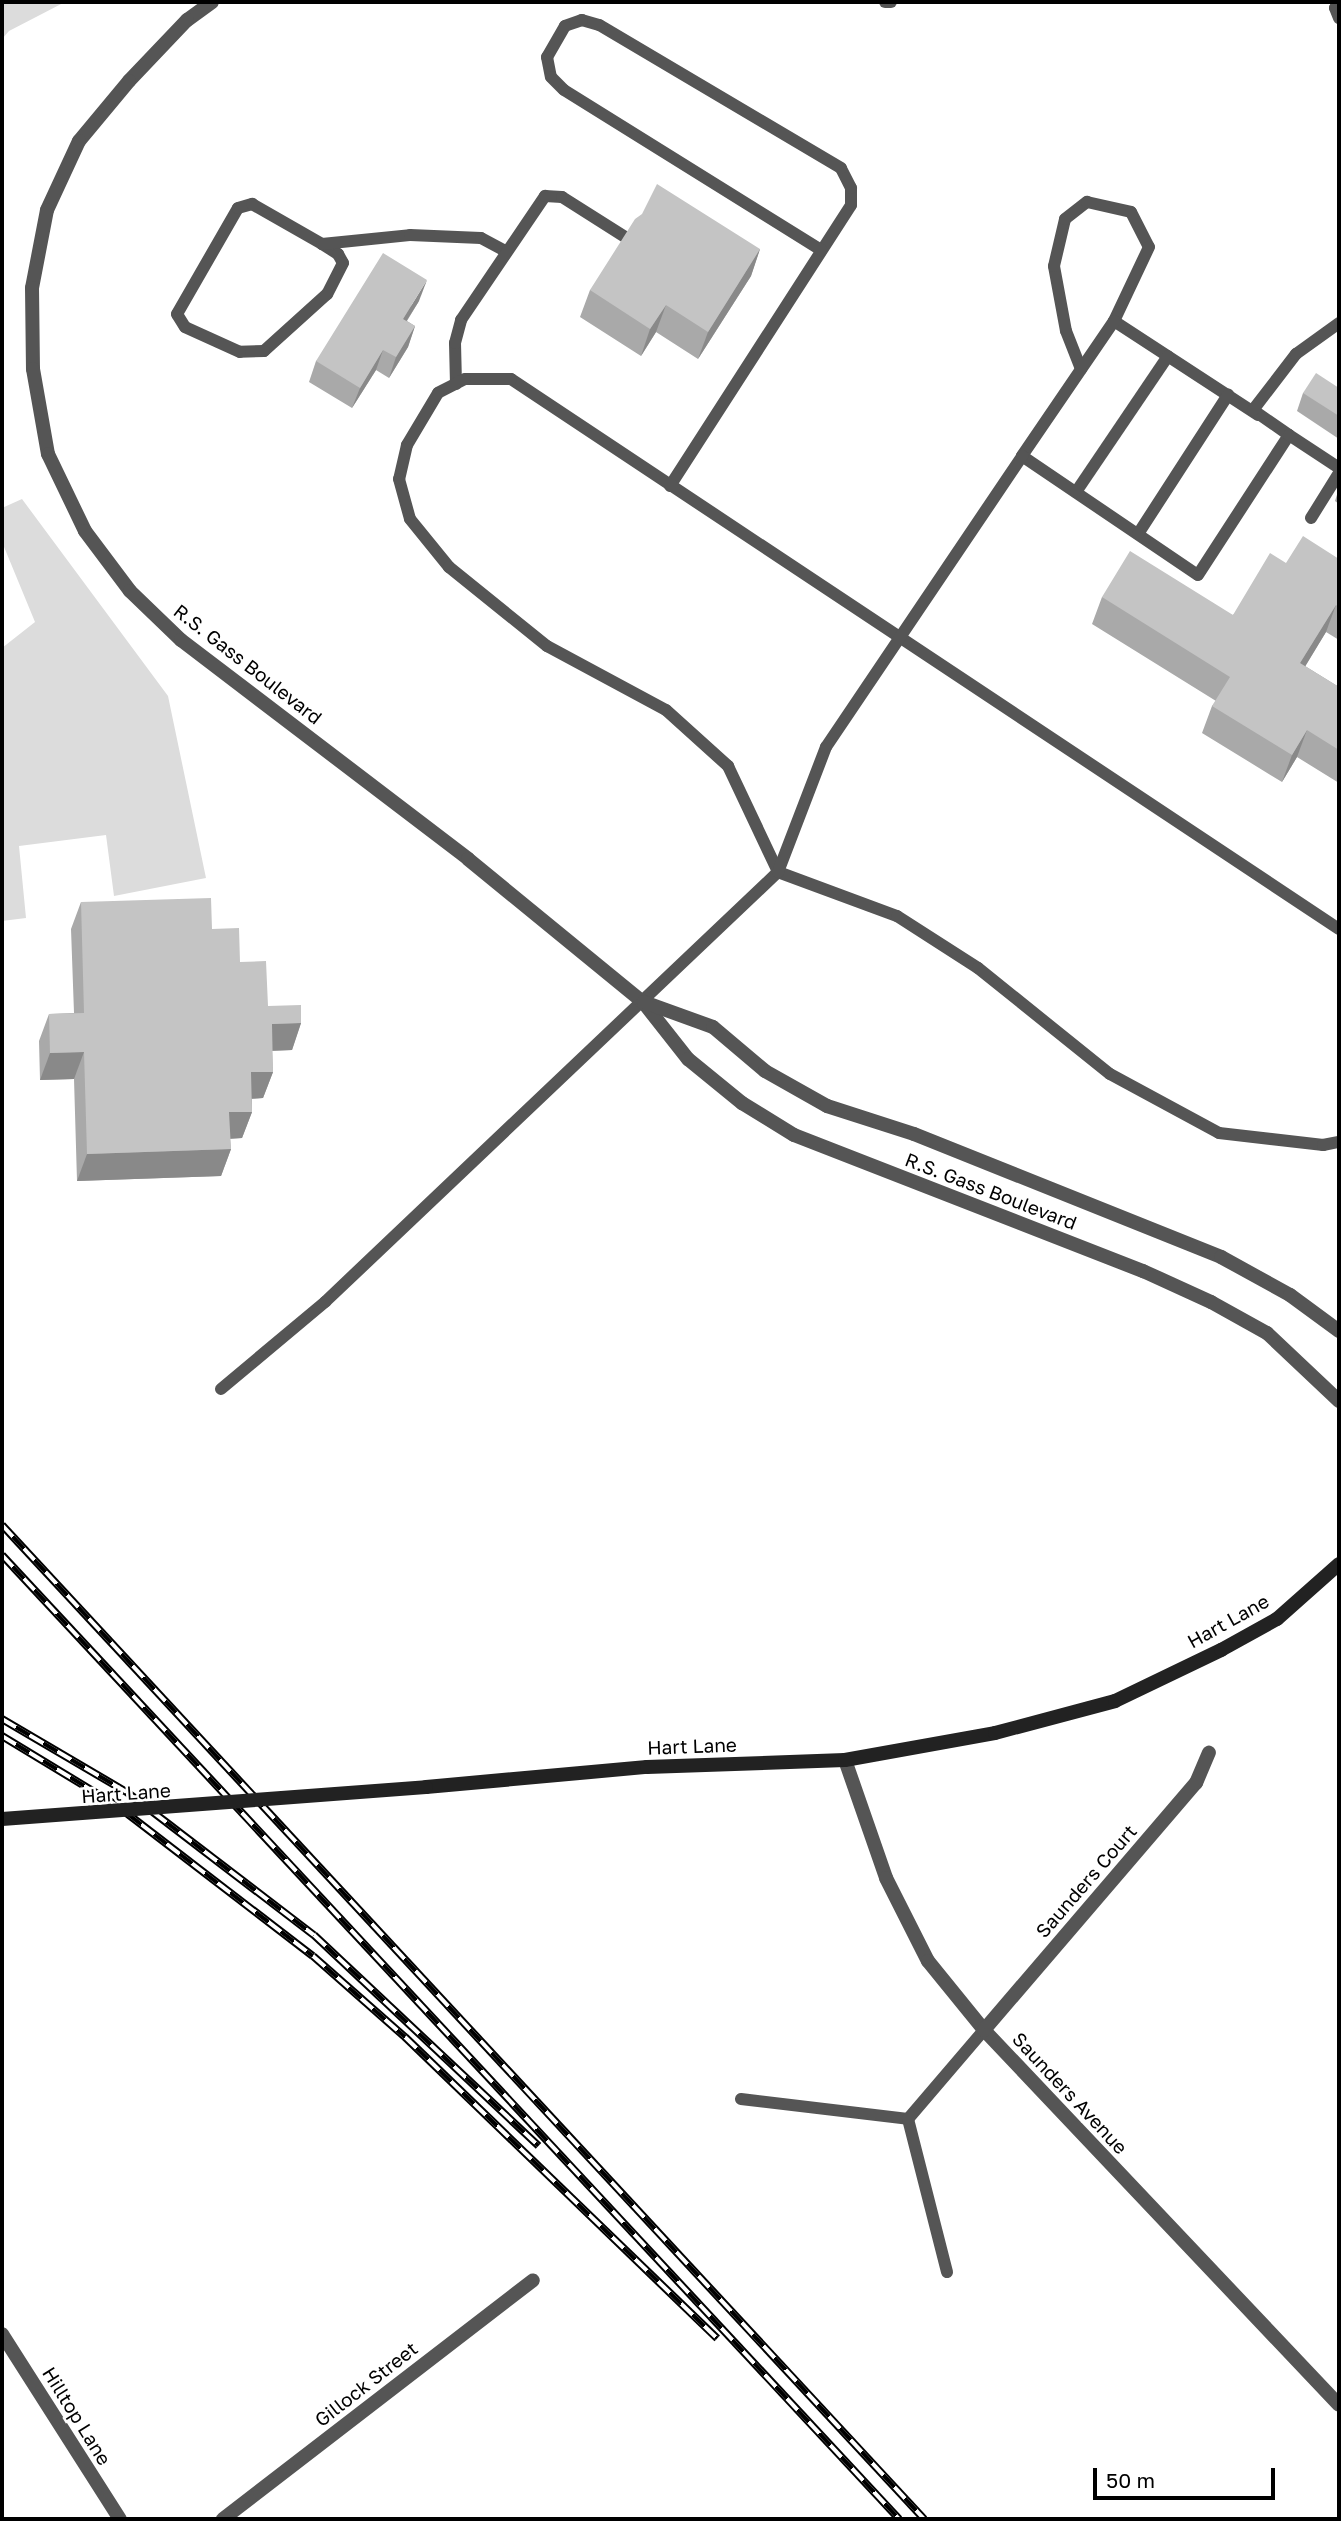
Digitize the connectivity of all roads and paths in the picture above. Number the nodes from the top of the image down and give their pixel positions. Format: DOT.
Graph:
graph roads {
  1 [pos="212,2"];
  2 [pos="885,2"];
  3 [pos="891,2"];
  4 [pos="1339,2"];
  5 [pos="1339,18"];
  6 [pos="625,236"];
  7 [pos="322,244"];
  8 [pos="821,250"];
  9 [pos="505,251"];
  10 [pos="1114,321"];
  11 [pos="1339,323"];
  12 [pos="1168,356"];
  13 [pos="1081,369"];
  14 [pos="456,384"];
  15 [pos="1228,395"];
  16 [pos="1258,415"];
  17 [pos="1289,435"];
  18 [pos="1022,456"];
  19 [pos="1339,471"];
  20 [pos="670,486"];
  21 [pos="1076,492"];
  22 [pos="1311,518"];
  23 [pos="1138,534"];
  24 [pos="897,639"];
  25 [pos="778,872"];
  26 [pos="1339,929"];
  27 [pos="643,1002"];
  28 [pos="1339,1142"];
  29 [pos="1339,1331"];
  30 [pos="221,1389"];
  31 [pos="1339,1401"];
  32 [pos="1339,1564"];
  33 [pos="1209,1753"];
  34 [pos="845,1760"];
  35 [pos="2,1819"];
  36 [pos="984,2030"];
  37 [pos="741,2099"];
  38 [pos="908,2119"];
  39 [pos="947,2272"];
  40 [pos="533,2280"];
  41 [pos="2,2334"];
  42 [pos="1339,2405"];
  43 [pos="120,2519"];
  44 [pos="223,2519"];
  1 -- 27 [label="street, R.S. Gass Boulevard"];
  2 -- 3 [label="lane"];
  4 -- 5 [label="lane"];
  6 -- 9 [label="lane"];
  7 -- 7 [label="lane"];
  7 -- 9 [label="lane"];
  8 -- 8 [label="lane"];
  8 -- 20 [label="lane"];
  9 -- 14 [label="lane"];
  10 -- 12 [label="lane"];
  10 -- 13 [label="lane"];
  10 -- 13 [label="lane"];
  11 -- 16 [label="lane"];
  12 -- 15 [label="lane"];
  12 -- 21 [label="lane"];
  13 -- 18 [label="lane"];
  14 -- 20 [label="lane"];
  14 -- 25 [label="lane"];
  15 -- 16 [label="lane"];
  15 -- 23 [label="lane"];
  16 -- 17 [label="lane"];
  17 -- 19 [label="lane"];
  17 -- 23 [label="lane"];
  18 -- 21 [label="lane"];
  18 -- 24 [label="lane"];
  19 -- 22 [label="lane"];
  20 -- 24 [label="lane"];
  21 -- 23 [label="lane"];
  24 -- 25 [label="lane"];
  24 -- 26 [label="lane"];
  25 -- 27 [label="lane"];
  25 -- 28 [label="lane"];
  27 -- 29 [label="street, R.S. Gass Boulevard"];
  27 -- 30 [label="lane"];
  27 -- 31 [label="street, R.S. Gass Boulevard"];
  32 -- 34 [label="main road, Hart Lane"];
  33 -- 36 [label="street, Saunders Court"];
  34 -- 35 [label="main road, Hart Lane, bridge"];
  34 -- 36 [label="street, Saunders Avenue"];
  36 -- 38 [label="lane"];
  36 -- 42 [label="street, Saunders Avenue"];
  37 -- 38 [label="lane"];
  38 -- 39 [label="lane"];
  40 -- 44 [label="street, Gillock Street"];
  41 -- 43 [label="street, Hilltop Lane"];
}
